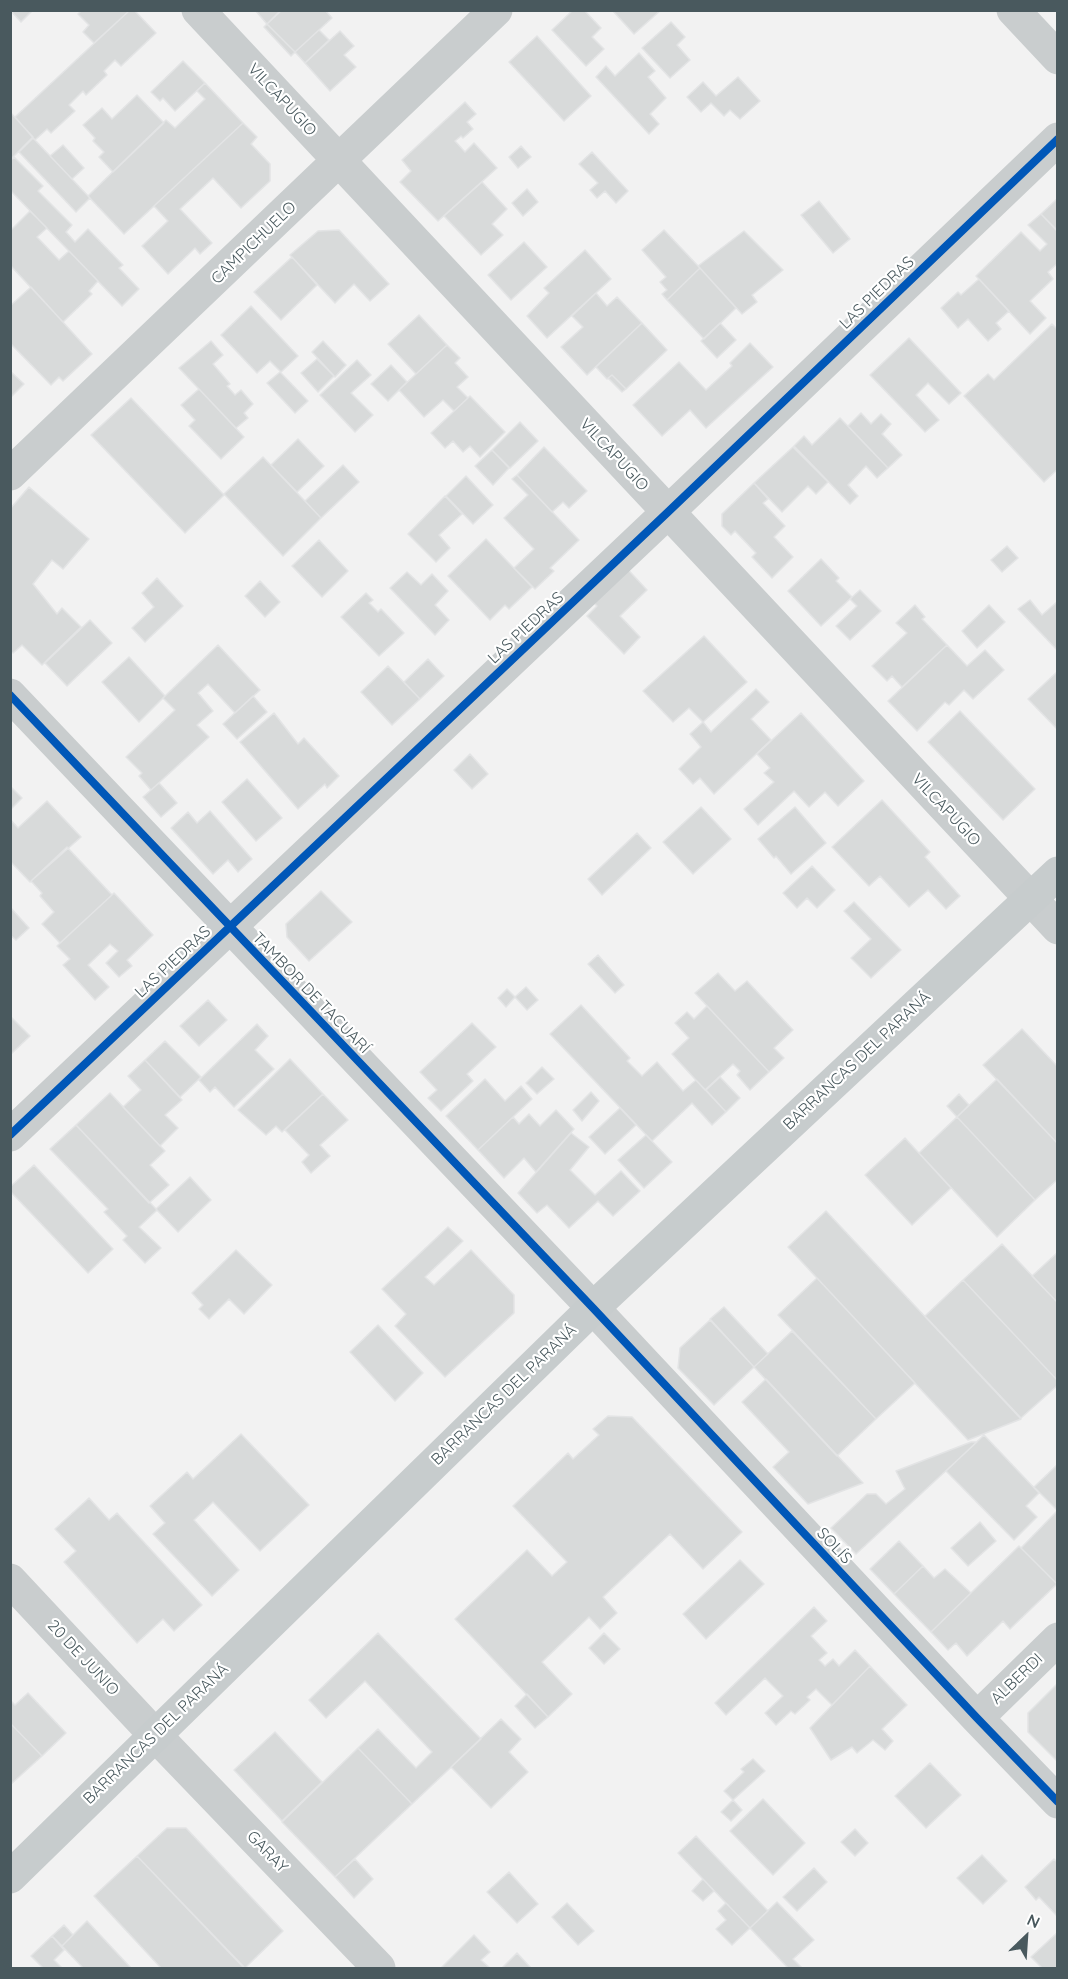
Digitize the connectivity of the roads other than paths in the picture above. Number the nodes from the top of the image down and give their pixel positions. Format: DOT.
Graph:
graph roads {
  1 [pos="198,10"];
  2 [pos="496,10"];
  3 [pos="1013,10"];
  4 [pos="1058,58"];
  5 [pos="1058,139"];
  6 [pos="340,161"];
  7 [pos="10,474"];
  8 [pos="668,512"];
  9 [pos="10,695"];
  10 [pos="1058,873"];
  11 [pos="1030,899"];
  12 [pos="230,927"];
  13 [pos="1058,928"];
  14 [pos="10,1135"];
  15 [pos="593,1308"];
  16 [pos="10,1580"];
  17 [pos="1058,1639"];
  18 [pos="977,1718"];
  19 [pos="155,1735"];
  20 [pos="1058,1802"];
  21 [pos="10,1877"];
  22 [pos="379,1968"];
  1 -- 6 [label="street, VILCAPUGIO"];
  2 -- 6 [label="street, CAMPICHUELO"];
  3 -- 4 [label="street"];
  5 -- 8 [label="street, LAS PIEDRAS"];
  6 -- 7 [label="street, CAMPICHUELO"];
  6 -- 8 [label="street, VILCAPUGIO"];
  8 -- 11 [label="street, VILCAPUGIO"];
  8 -- 12 [label="street, LAS PIEDRAS"];
  9 -- 12 [label="street, TAMBOR DE TACUARÍ"];
  10 -- 11 [label="main road, BARRANCAS DEL PARANÁ"];
  11 -- 13 [label="street, VILCAPUGIO"];
  11 -- 15 [label="main road, BARRANCAS DEL PARANÁ"];
  12 -- 14 [label="street, LAS PIEDRAS"];
  12 -- 15 [label="street, TAMBOR DE TACUARÍ"];
  15 -- 18 [label="street, SOLÍS"];
  15 -- 19 [label="main road, BARRANCAS DEL PARANÁ"];
  16 -- 19 [label="street, 20 DE JUNIO"];
  17 -- 18 [label="street, ALBERDI"];
  18 -- 20 [label="street, SOLÍS"];
  19 -- 21 [label="main road, BARRANCAS DEL PARANÁ"];
  19 -- 22 [label="street, GARAY"];
}
